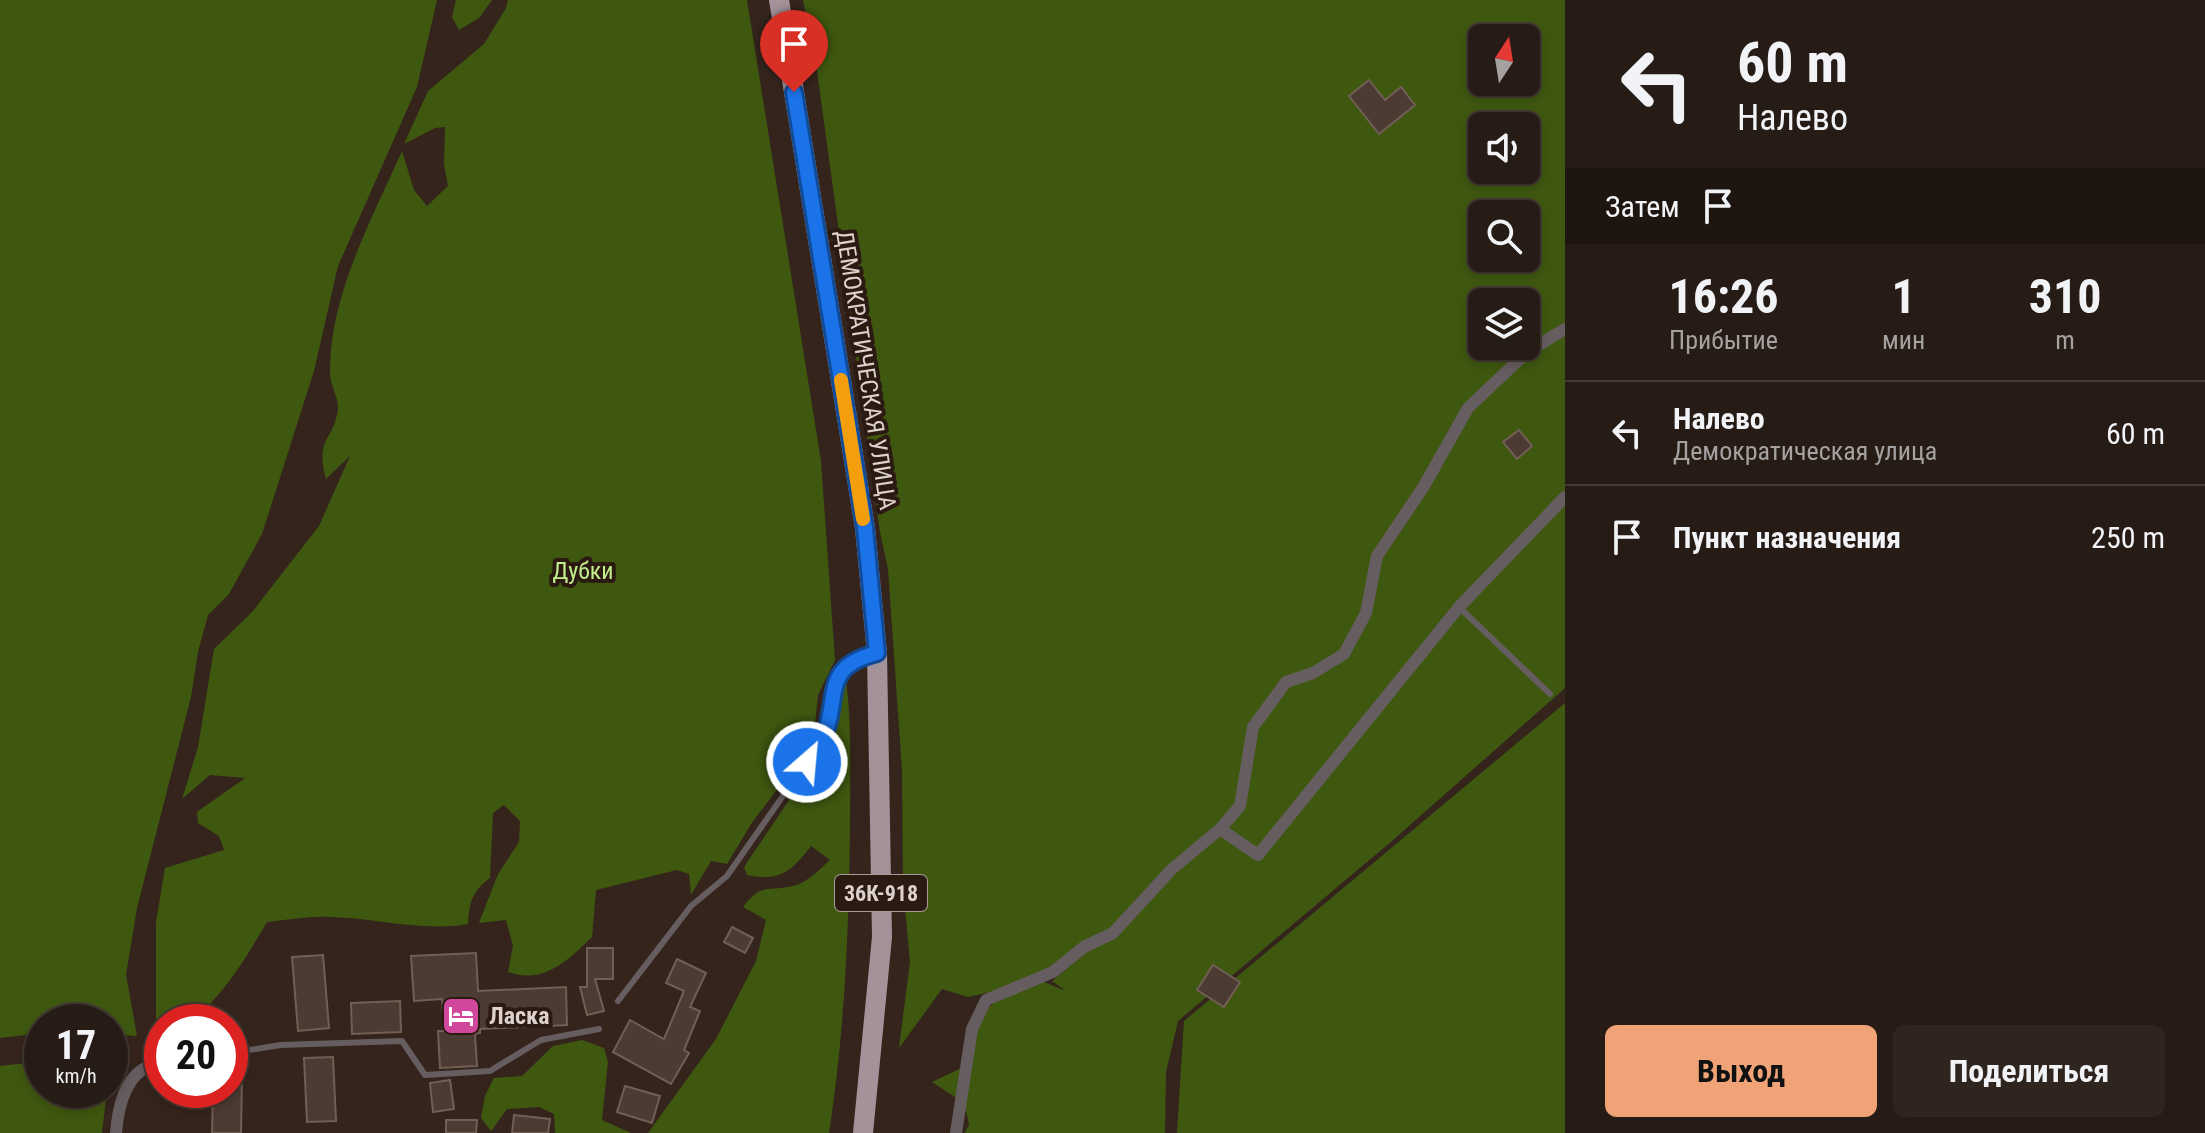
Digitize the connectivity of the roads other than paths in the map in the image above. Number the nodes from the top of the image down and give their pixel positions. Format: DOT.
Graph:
graph roads {
  1 [pos="779,0"];
  2 [pos="1565,329"];
  3 [pos="1565,497"];
  4 [pos="1459,607"];
  5 [pos="877,653"];
  6 [pos="1550,694"];
  7 [pos="1220,829"];
  8 [pos="618,1001"];
  9 [pos="599,1029"];
  10 [pos="248,1050"];
  11 [pos="144,1069"];
  12 [pos="116,1133"];
  13 [pos="863,1133"];
  14 [pos="956,1133"];
  1 -- 5 [label="main road, ДЕМОКРАТИЧЕСКАЯ УЛИЦА / 36К-918"];
  2 -- 7 [label="street"];
  3 -- 4 [label="street"];
  4 -- 6 [label="lane"];
  4 -- 7 [label="street"];
  5 -- 8 [label="lane"];
  5 -- 13 [label="main road, ДЕМОКРАТИЧЕСКАЯ УЛИЦА / 36К-918"];
  7 -- 14 [label="street"];
  9 -- 10 [label="lane"];
  11 -- 12 [label="street"];
}
